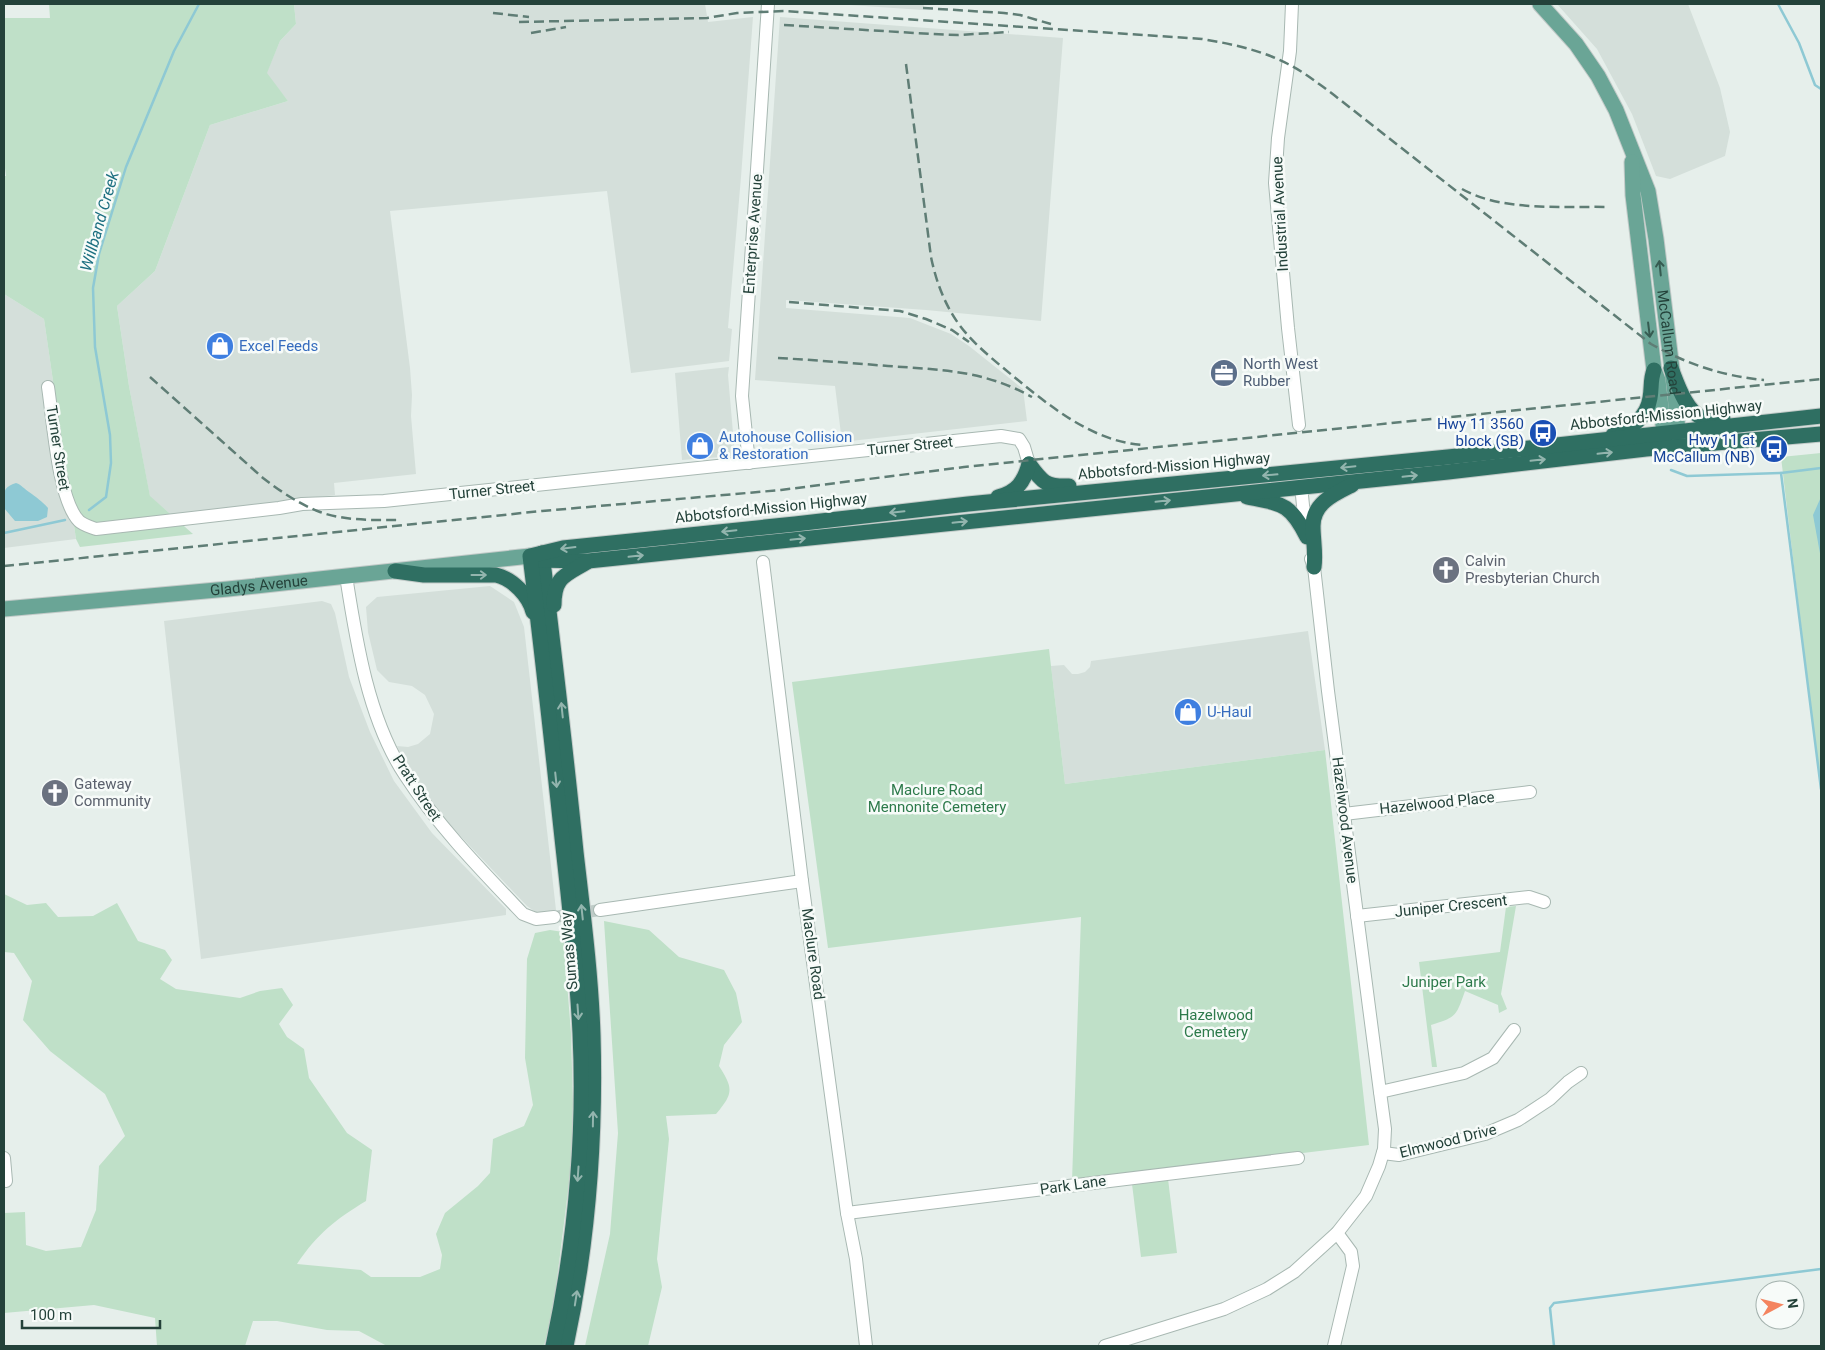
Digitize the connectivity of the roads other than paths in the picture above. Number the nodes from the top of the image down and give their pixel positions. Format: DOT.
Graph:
graph roads {
  1 [pos="768,4"];
  2 [pos="1292,4"];
  3 [pos="1540,4"];
  4 [pos="1631,151"];
  5 [pos="1672,368"];
  6 [pos="1654,370"];
  7 [pos="48,387"];
  8 [pos="1821,410"];
  9 [pos="1821,416"];
  10 [pos="1300,424"];
  11 [pos="1821,434"];
  12 [pos="1672,437"];
  13 [pos="1599,440"];
  14 [pos="749,463"];
  15 [pos="1029,464"];
  16 [pos="1318,470"];
  17 [pos="1234,478"];
  18 [pos="1362,480"];
  19 [pos="1301,486"];
  20 [pos="1231,494"];
  21 [pos="968,504"];
  22 [pos="1307,537"];
  23 [pos="532,558"];
  24 [pos="588,561"];
  25 [pos="763,562"];
  26 [pos="1314,567"];
  27 [pos="395,570"];
  28 [pos="346,576"];
  29 [pos="4,609"];
  30 [pos="553,684"];
  31 [pos="1530,792"];
  32 [pos="1344,814"];
  33 [pos="802,881"];
  34 [pos="1544,902"];
  35 [pos="600,910"];
  36 [pos="1357,916"];
  37 [pos="554,917"];
  38 [pos="1514,1030"];
  39 [pos="1581,1074"];
  40 [pos="1380,1092"];
  41 [pos="1383,1153"];
  42 [pos="4,1158"];
  43 [pos="1298,1158"];
  44 [pos="6,1181"];
  45 [pos="848,1213"];
  46 [pos="1337,1233"];
  47 [pos="553,1346"];
  48 [pos="566,1346"];
  49 [pos="866,1346"];
  50 [pos="1105,1346"];
  51 [pos="1334,1346"];
  1 -- 14 [label="street, Enterprise Avenue"];
  2 -- 10 [label="street, Industrial Avenue"];
  3 -- 4 [label="main road, McCallum Road"];
  5 -- 4 [label="main road, McCallum Road, one-way"];
  4 -- 6 [label="main road, McCallum Road, one-way"];
  5 -- 8 [label="highway"];
  5 -- 12 [label="main road, McCallum Road"];
  6 -- 12 [label="main road, McCallum Road"];
  6 -- 13 [label="highway"];
  7 -- 14 [label="street, Turner Street"];
  9 -- 12 [label="highway, Abbotsford-Mission Highway"];
  11 -- 12 [label="highway, Abbotsford-Mission Highway"];
  12 -- 13 [label="highway, Abbotsford-Mission Highway"];
  18 -- 12 [label="highway, Abbotsford-Mission Highway, one-way"];
  13 -- 16 [label="highway, Abbotsford-Mission Highway, one-way"];
  14 -- 15 [label="street, Turner Street"];
  15 -- 17 [label="highway"];
  15 -- 21 [label="highway"];
  16 -- 17 [label="highway, Abbotsford-Mission Highway, one-way"];
  16 -- 19 [label="highway"];
  17 -- 21 [label="highway, Abbotsford-Mission Highway"];
  18 -- 19 [label="highway, Abbotsford-Mission Highway"];
  18 -- 26 [label="highway"];
  19 -- 20 [label="highway, Abbotsford-Mission Highway"];
  19 -- 22 [label="street, Hazelwood Avenue"];
  20 -- 22 [label="highway"];
  24 -- 20 [label="highway, Abbotsford-Mission Highway, one-way"];
  21 -- 23 [label="highway, Abbotsford-Mission Highway, one-way"];
  22 -- 26 [label="street, Hazelwood Avenue"];
  23 -- 24 [label="highway, Abbotsford-Mission Highway"];
  23 -- 27 [label="main road, Gladys Avenue"];
  23 -- 30 [label="highway, Sumas Way"];
  24 -- 30 [label="highway"];
  25 -- 33 [label="street, Maclure Road"];
  26 -- 32 [label="street, Hazelwood Avenue"];
  27 -- 28 [label="main road, Gladys Avenue"];
  27 -- 30 [label="highway, one-way"];
  28 -- 29 [label="main road, Gladys Avenue"];
  28 -- 37 [label="street, Pratt Street"];
  30 -- 47 [label="highway, Sumas Way, one-way"];
  48 -- 30 [label="highway, Sumas Way, one-way"];
  31 -- 32 [label="street, Hazelwood Place"];
  32 -- 36 [label="street, Hazelwood Avenue"];
  33 -- 35 [label="street"];
  33 -- 45 [label="street, Maclure Road"];
  34 -- 36 [label="street, Juniper Crescent"];
  36 -- 40 [label="street, Hazelwood Avenue"];
  38 -- 40 [label="street"];
  39 -- 41 [label="street, Elmwood Drive"];
  40 -- 41 [label="street, Hazelwood Avenue"];
  41 -- 46 [label="street, Elmwood Drive"];
  42 -- 44 [label="street"];
  43 -- 45 [label="street, Park Lane"];
  45 -- 49 [label="street, Maclure Road"];
  46 -- 50 [label="street, Elmwood Drive"];
  46 -- 51 [label="street"];
}
